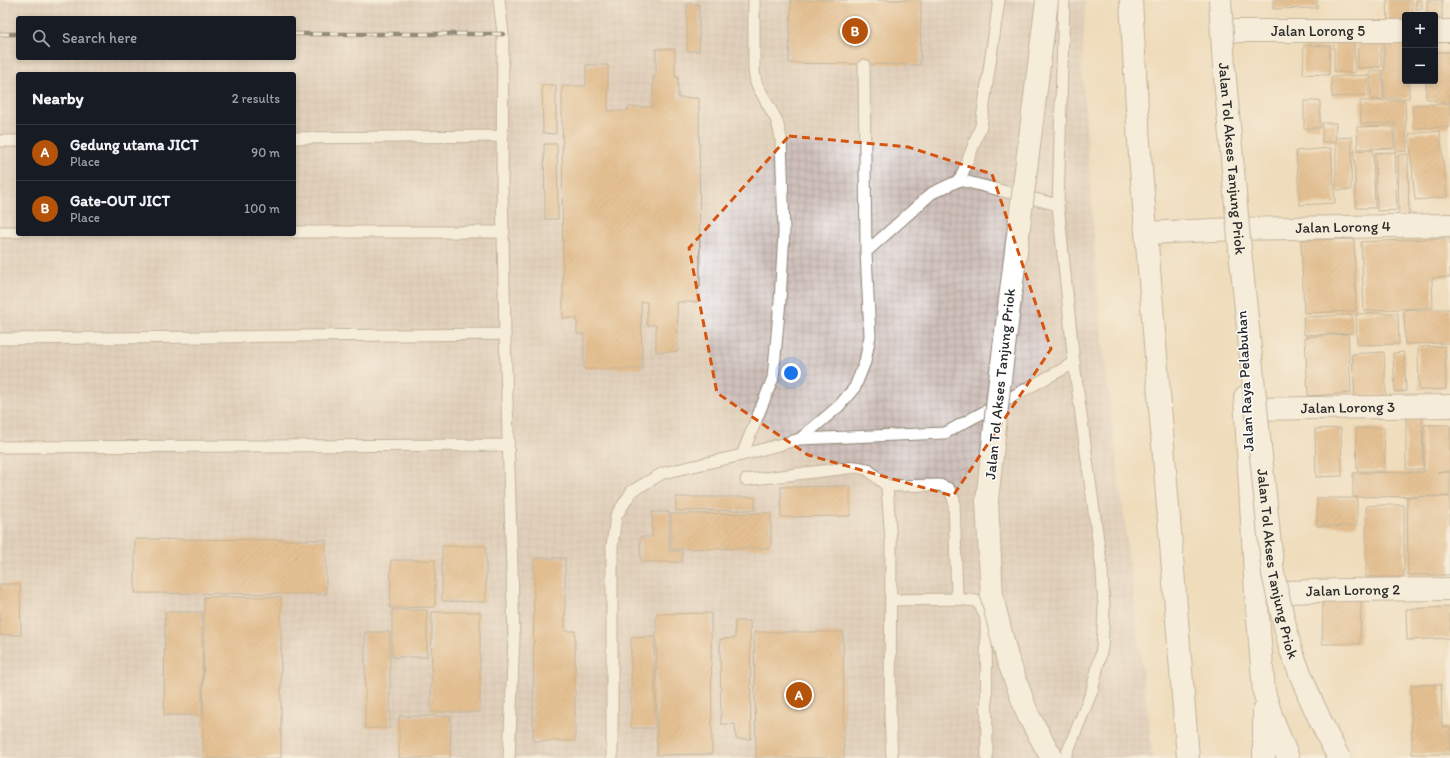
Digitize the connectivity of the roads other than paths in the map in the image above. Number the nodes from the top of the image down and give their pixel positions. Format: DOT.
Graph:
graph roads {
  1 [pos="499,0"];
  2 [pos="754,0"];
  3 [pos="999,0"];
  4 [pos="1047,0"];
  5 [pos="1064,0"];
  6 [pos="1131,0"];
  7 [pos="1220,0"];
  8 [pos="1231,0"];
  9 [pos="1230,31"];
  10 [pos="1402,31"];
  11 [pos="1438,31"];
  12 [pos="1450,31"];
  13 [pos="864,65"];
  14 [pos="502,136"];
  15 [pos="296,138"];
  16 [pos="0,141"];
  17 [pos="16,141"];
  18 [pos="960,180"];
  19 [pos="1058,205"];
  20 [pos="1450,224"];
  21 [pos="1236,229"];
  22 [pos="0,232"];
  23 [pos="16,232"];
  24 [pos="296,232"];
  25 [pos="504,232"];
  26 [pos="1146,233"];
  27 [pos="866,252"];
  28 [pos="505,334"];
  29 [pos="0,339"];
  30 [pos="1074,363"];
  31 [pos="1450,406"];
  32 [pos="1246,409"];
  33 [pos="800,439"];
  34 [pos="508,445"];
  35 [pos="0,447"];
  36 [pos="742,455"];
  37 [pos="746,480"];
  38 [pos="887,486"];
  39 [pos="1450,589"];
  40 [pos="1256,593"];
  41 [pos="957,599"];
  42 [pos="891,600"];
  43 [pos="1264,692"];
  44 [pos="510,758"];
  45 [pos="612,758"];
  46 [pos="892,758"];
  47 [pos="987,758"];
  48 [pos="1052,758"];
  49 [pos="1065,758"];
  50 [pos="1188,758"];
  51 [pos="1264,758"];
  52 [pos="1288,758"];
  53 [pos="1339,758"];
  1 -- 14 [label="lane"];
  2 -- 36 [label="lane"];
  3 -- 18 [label="lane"];
  4 -- 48 [label="main road, Jalan Tol Akses Tanjung Priok, bridge"];
  5 -- 19 [label="lane"];
  6 -- 26 [label="main road"];
  7 -- 53 [label="main road, Jalan Tol Akses Tanjung Priok, bridge"];
  8 -- 9 [label="main road, Jalan Raya Pelabuhan"];
  9 -- 10 [label="main road, Jalan Lorong 5"];
  9 -- 21 [label="main road, Jalan Raya Pelabuhan"];
  11 -- 12 [label="main road"];
  13 -- 27 [label="lane"];
  14 -- 15 [label="lane"];
  14 -- 25 [label="lane"];
  16 -- 17 [label="lane"];
  18 -- 19 [label="lane"];
  18 -- 27 [label="lane"];
  19 -- 30 [label="lane"];
  20 -- 21 [label="main road, Jalan Lorong 4"];
  21 -- 26 [label="main road, Jalan Lorong 4"];
  21 -- 32 [label="main road, Jalan Raya Pelabuhan"];
  22 -- 23 [label="lane"];
  24 -- 25 [label="lane"];
  25 -- 28 [label="lane"];
  26 -- 50 [label="main road"];
  27 -- 33 [label="lane"];
  28 -- 29 [label="lane"];
  28 -- 34 [label="lane"];
  30 -- 33 [label="lane"];
  30 -- 49 [label="lane"];
  31 -- 32 [label="main road, Jalan Lorong 3"];
  32 -- 40 [label="main road, Jalan Raya Pelabuhan"];
  33 -- 36 [label="lane"];
  34 -- 35 [label="lane"];
  34 -- 44 [label="lane"];
  36 -- 45 [label="lane"];
  37 -- 38 [label="lane"];
  38 -- 41 [label="lane"];
  38 -- 42 [label="lane"];
  39 -- 40 [label="main road, Jalan Lorong 2"];
  40 -- 43 [label="main road, Jalan Raya Pelabuhan"];
  41 -- 42 [label="lane"];
  41 -- 47 [label="lane"];
  42 -- 46 [label="lane"];
  43 -- 51 [label="main road"];
  43 -- 52 [label="main road, Jalan Raya Pelabuhan"];
}
